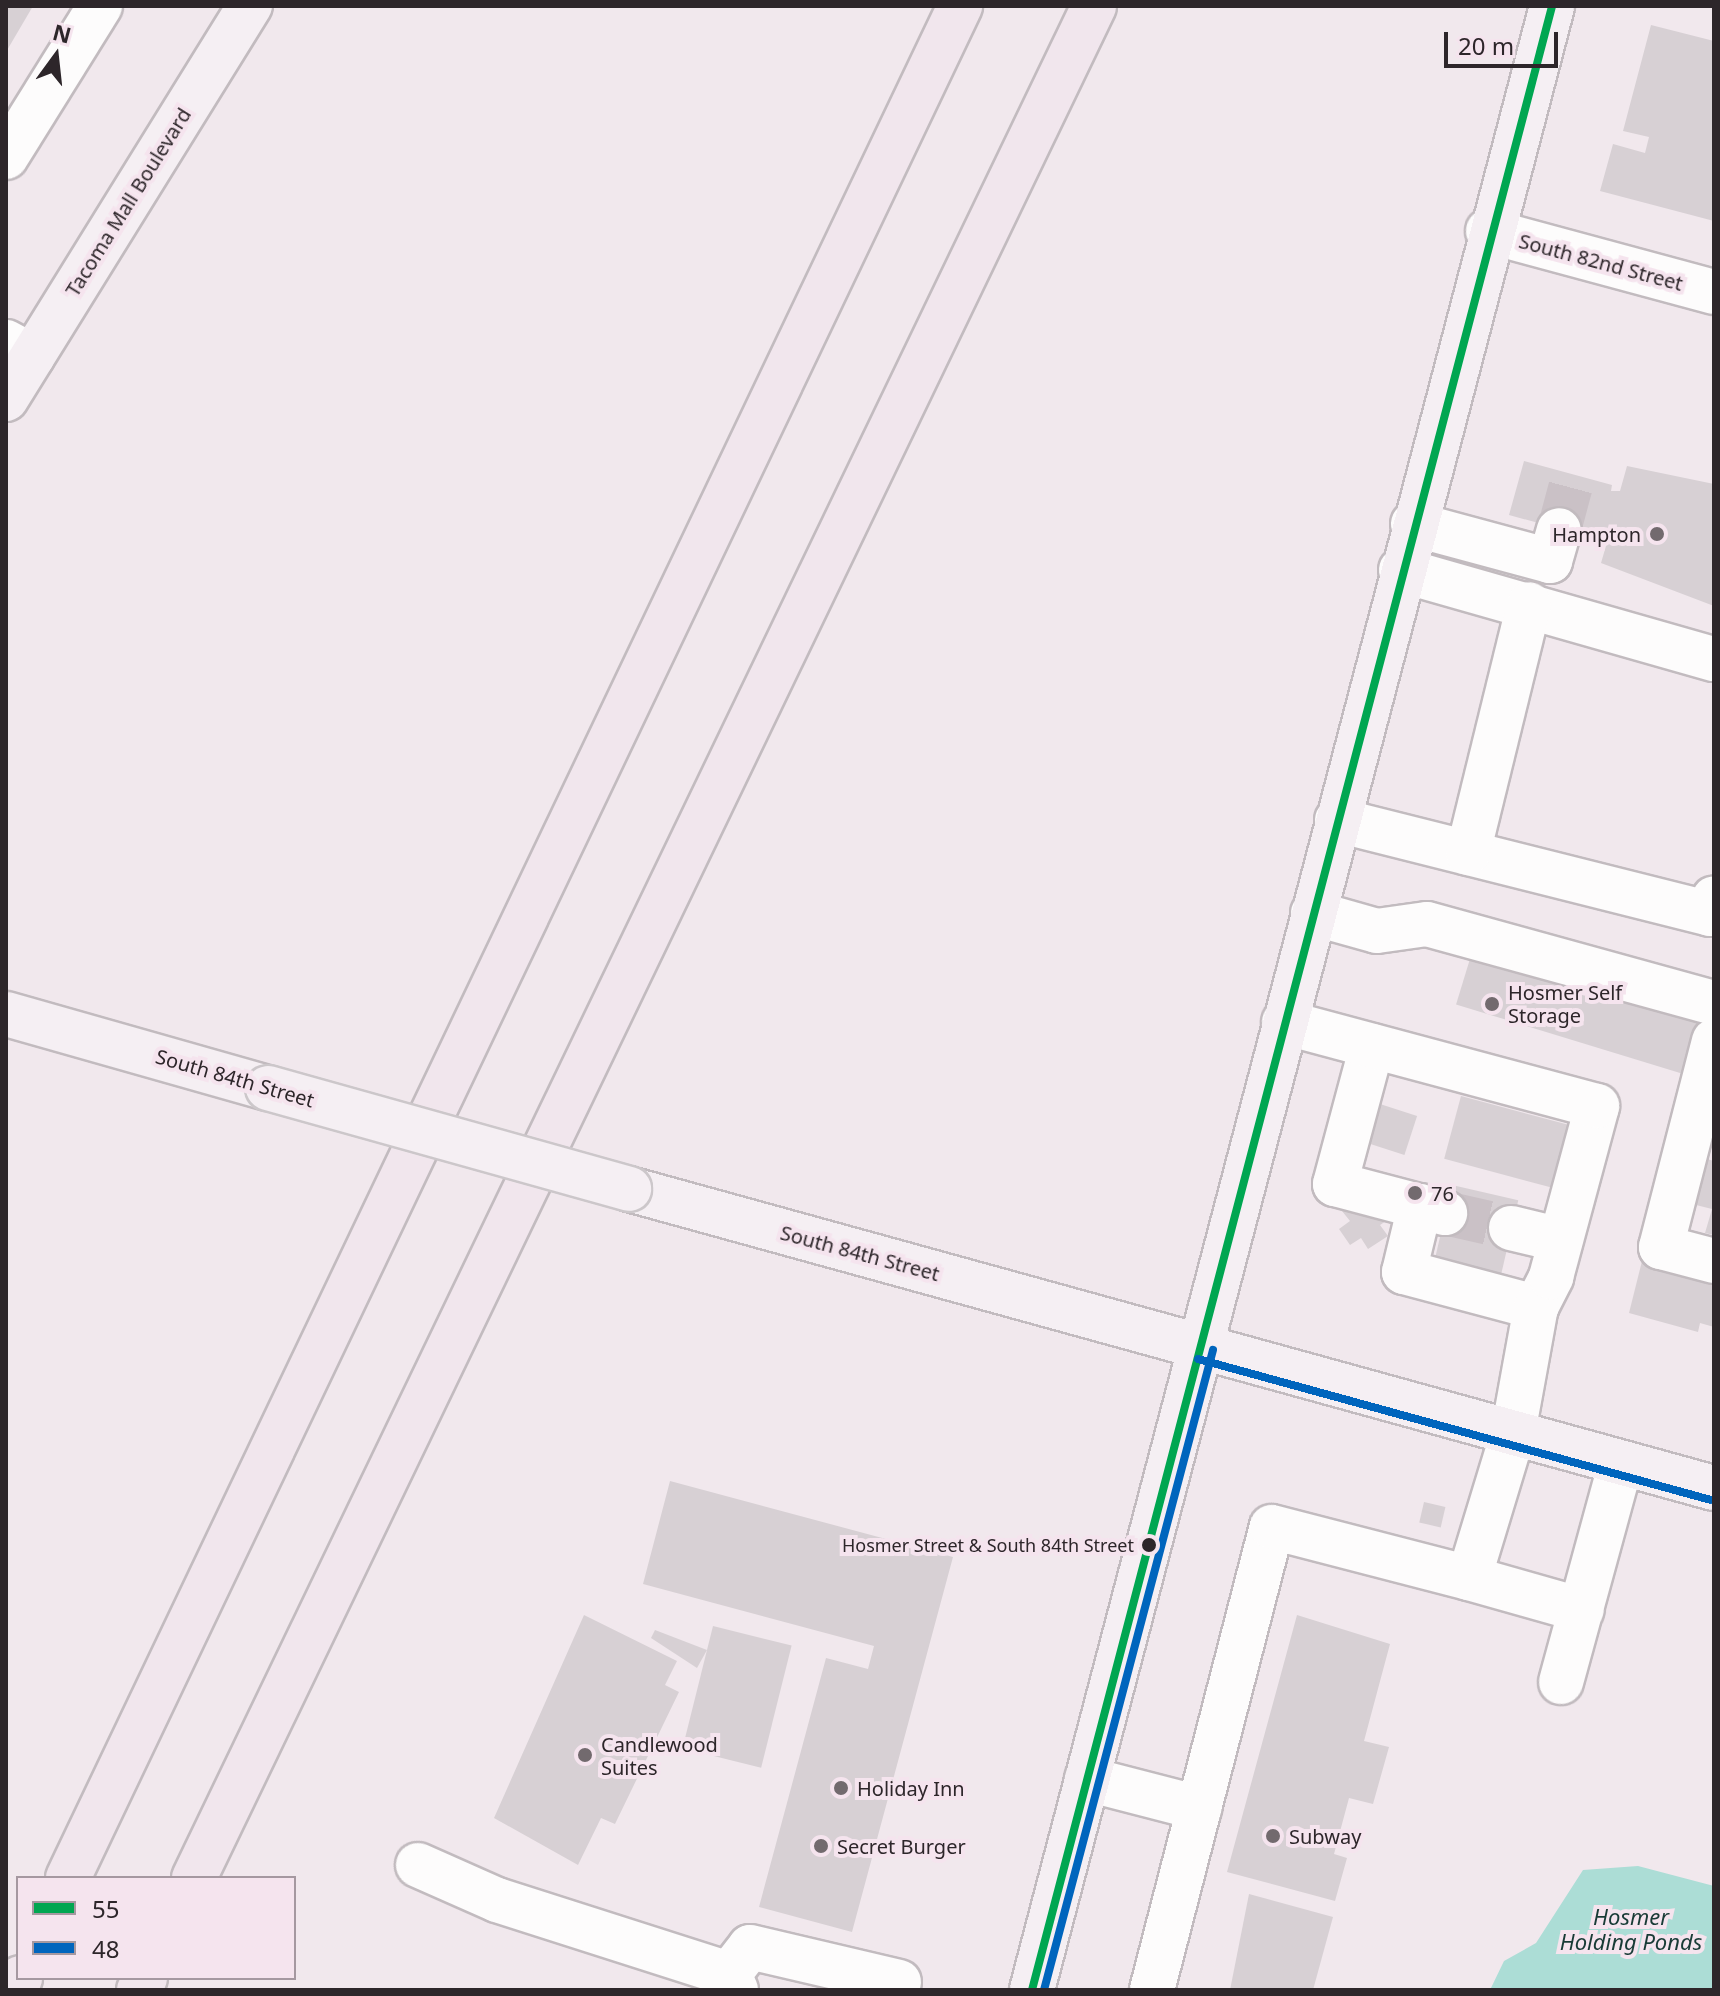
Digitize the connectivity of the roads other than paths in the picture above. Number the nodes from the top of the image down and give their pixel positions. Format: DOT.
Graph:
graph roads {
  1 [pos="100,6"];
  2 [pos="250,6"];
  3 [pos="960,6"];
  4 [pos="1094,6"];
  5 [pos="1552,6"];
  6 [pos="6,157"];
  7 [pos="1488,231"];
  8 [pos="1714,292"];
  9 [pos="19,349"];
  10 [pos="6,399"];
  11 [pos="1413,524"];
  12 [pos="1559,530"];
  13 [pos="1401,570"];
  14 [pos="1529,604"];
  15 [pos="1714,659"];
  16 [pos="1337,820"];
  17 [pos="1468,853"];
  18 [pos="1714,898"];
  19 [pos="1313,913"];
  20 [pos="1714,1003"];
  21 [pos="6,1014"];
  22 [pos="1284,1022"];
  23 [pos="1714,1041"];
  24 [pos="1372,1046"];
  25 [pos="1702,1136"];
  26 [pos="1511,1228"];
  27 [pos="1561,1240"];
  28 [pos="1714,1261"];
  29 [pos="1536,1307"];
  30 [pos="1201,1347"];
  31 [pos="1513,1433"];
  32 [pos="1621,1463"];
  33 [pos="1714,1488"];
  34 [pos="1469,1578"];
  35 [pos="1582,1610"];
  36 [pos="1561,1682"];
  37 [pos="1087,1779"];
  38 [pos="1199,1808"];
  39 [pos="418,1865"];
  40 [pos="69,1876"];
  41 [pos="195,1876"];
  42 [pos="732,1982"];
  43 [pos="899,1982"];
  44 [pos="1032,1990"];
  45 [pos="1152,1990"];
  1 -- 6 [label="street"];
  2 -- 9 [label="main road, Tacoma Mall Boulevard"];
  3 -- 40 [label="highway"];
  4 -- 41 [label="highway"];
  5 -- 7 [label="main road"];
  7 -- 8 [label="street, South 82nd Street"];
  7 -- 11 [label="main road"];
  9 -- 10 [label="main road, Tacoma Mall Boulevard"];
  11 -- 12 [label="street"];
  11 -- 13 [label="main road"];
  13 -- 14 [label="street"];
  13 -- 16 [label="main road"];
  14 -- 15 [label="street"];
  14 -- 17 [label="street"];
  16 -- 17 [label="street"];
  16 -- 19 [label="main road"];
  17 -- 18 [label="street"];
  19 -- 20 [label="street"];
  19 -- 22 [label="main road"];
  21 -- 30 [label="main road, South 84th Street, bridge"];
  22 -- 24 [label="street"];
  22 -- 30 [label="main road"];
  23 -- 25 [label="street"];
  24 -- 27 [label="street"];
  24 -- 29 [label="street"];
  25 -- 28 [label="street"];
  26 -- 27 [label="street"];
  27 -- 29 [label="street"];
  29 -- 31 [label="street"];
  30 -- 31 [label="main road, South 84th Street"];
  30 -- 37 [label="main road"];
  31 -- 32 [label="main road, South 84th Street"];
  31 -- 34 [label="street"];
  32 -- 33 [label="main road, South 84th Street"];
  32 -- 35 [label="street"];
  34 -- 35 [label="street"];
  34 -- 38 [label="street"];
  35 -- 36 [label="street"];
  37 -- 38 [label="street"];
  37 -- 44 [label="main road"];
  38 -- 45 [label="street"];
  39 -- 42 [label="street"];
  42 -- 43 [label="street"];
}
